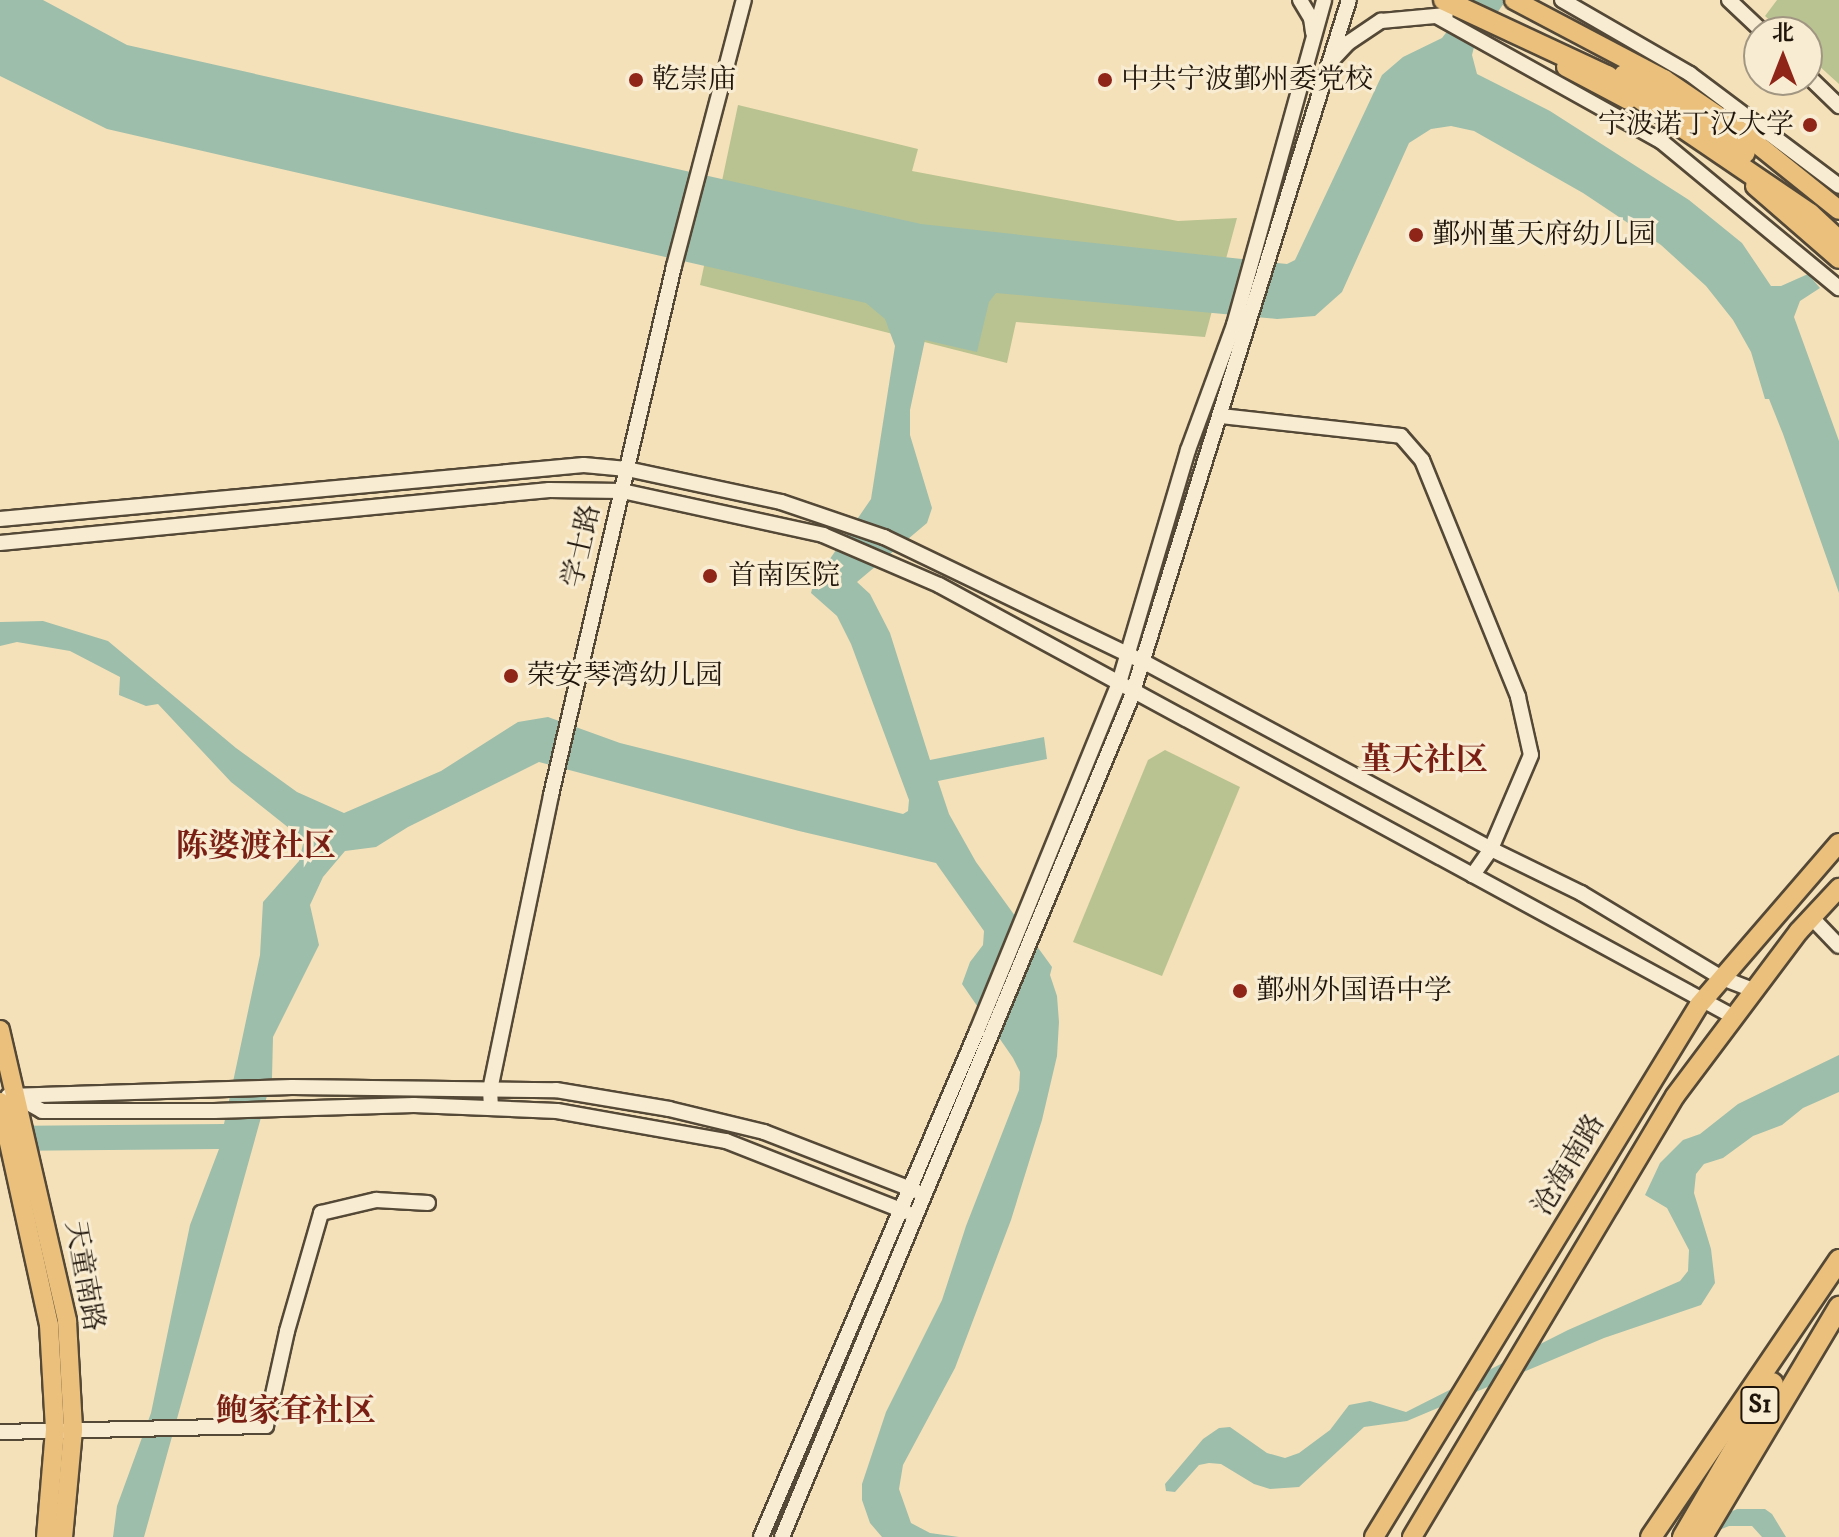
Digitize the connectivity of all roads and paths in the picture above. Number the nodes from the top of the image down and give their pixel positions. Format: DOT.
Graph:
graph roads {
  1 [pos="744,0"];
  2 [pos="1300,0"];
  3 [pos="1324,0"];
  4 [pos="1349,0"];
  5 [pos="1514,0"];
  6 [pos="1562,0"];
  7 [pos="1729,0"];
  8 [pos="1449,6"];
  9 [pos="1746,16"];
  10 [pos="1313,36"];
  11 [pos="1327,66"];
  12 [pos="1823,90"];
  13 [pos="1839,106"];
  14 [pos="1839,186"];
  15 [pos="1839,210"];
  16 [pos="1839,227"];
  17 [pos="1839,241"];
  18 [pos="1265,246"];
  19 [pos="1839,259"];
  20 [pos="1839,288"];
  21 [pos="1221,416"];
  22 [pos="627,469"];
  23 [pos="622,491"];
  24 [pos="0,519"];
  25 [pos="0,543"];
  26 [pos="1128,655"];
  27 [pos="1144,662"];
  28 [pos="1119,683"];
  29 [pos="1133,691"];
  30 [pos="1839,843"];
  31 [pos="1491,849"];
  32 [pos="1473,875"];
  33 [pos="1839,888"];
  34 [pos="1811,917"];
  35 [pos="1839,946"];
  36 [pos="1722,978"];
  37 [pos="1754,990"];
  38 [pos="1703,1001"];
  39 [pos="1734,1017"];
  40 [pos="0,1030"];
  41 [pos="983,1035"];
  42 [pos="490,1090"];
  43 [pos="8,1101"];
  44 [pos="491,1108"];
  45 [pos="908,1187"];
  46 [pos="927,1195"];
  47 [pos="428,1203"];
  48 [pos="899,1208"];
  49 [pos="917,1219"];
  50 [pos="1839,1260"];
  51 [pos="1839,1274"];
  52 [pos="1839,1307"];
  53 [pos="64,1430"];
  54 [pos="0,1432"];
  55 [pos="46,1537"];
  56 [pos="63,1537"];
  57 [pos="761,1537"];
  58 [pos="782,1537"];
  59 [pos="1374,1537"];
  60 [pos="1412,1537"];
  61 [pos="1651,1537"];
  62 [pos="1683,1537"];
  63 [pos="1702,1537"];
  64 [pos="1713,1537"];
  1 -- 22 [label="street, 学士路"];
  2 -- 10 [label="street"];
  3 -- 10 [label="street"];
  4 -- 11 [label="street"];
  5 -- 15 [label="main road"];
  6 -- 14 [label="street"];
  7 -- 9 [label="street"];
  8 -- 11 [label="street"];
  8 -- 16 [label="highway"];
  8 -- 17 [label="highway"];
  8 -- 19 [label="main road"];
  8 -- 20 [label="street"];
  10 -- 18 [label="street"];
  11 -- 18 [label="street"];
  12 -- 13 [label="street"];
  18 -- 21 [label="street"];
  18 -- 26 [label="street"];
  21 -- 27 [label="street"];
  21 -- 31 [label="street"];
  22 -- 23 [label="street, 学士路"];
  22 -- 24 [label="street"];
  22 -- 26 [label="street"];
  23 -- 25 [label="street"];
  23 -- 28 [label="street"];
  23 -- 42 [label="street, 学士路"];
  26 -- 27 [label="street"];
  26 -- 28 [label="street"];
  27 -- 29 [label="street"];
  27 -- 31 [label="street"];
  28 -- 29 [label="street"];
  28 -- 41 [label="street"];
  29 -- 32 [label="street"];
  29 -- 41 [label="street"];
  30 -- 36 [label="main road, 沧海南路"];
  31 -- 32 [label="street"];
  31 -- 36 [label="street"];
  32 -- 38 [label="street"];
  33 -- 34 [label="main road, 沧海南路"];
  34 -- 35 [label="street"];
  34 -- 37 [label="main road, 沧海南路"];
  36 -- 37 [label="street"];
  36 -- 38 [label="main road, 沧海南路"];
  37 -- 39 [label="main road, 沧海南路"];
  38 -- 39 [label="street"];
  38 -- 59 [label="main road, 沧海南路"];
  39 -- 60 [label="main road, 沧海南路"];
  40 -- 43 [label="main road, 天童南路"];
  41 -- 45 [label="street"];
  41 -- 46 [label="street"];
  42 -- 43 [label="street"];
  42 -- 44 [label="street, 学士路"];
  42 -- 45 [label="street"];
  43 -- 44 [label="street"];
  43 -- 53 [label="main road"];
  43 -- 53 [label="main road, 天童南路"];
  44 -- 48 [label="street"];
  45 -- 46 [label="street"];
  45 -- 48 [label="street"];
  46 -- 49 [label="street"];
  47 -- 53 [label="street"];
  48 -- 49 [label="street"];
  48 -- 57 [label="street"];
  49 -- 58 [label="street"];
  50 -- 61 [label="highway"];
  51 -- 62 [label="highway, S1"];
  52 -- 63 [label="highway, S1"];
  52 -- 64 [label="highway"];
  53 -- 54 [label="street"];
  53 -- 55 [label="main road"];
  53 -- 56 [label="main road, 天童南路"];
}
